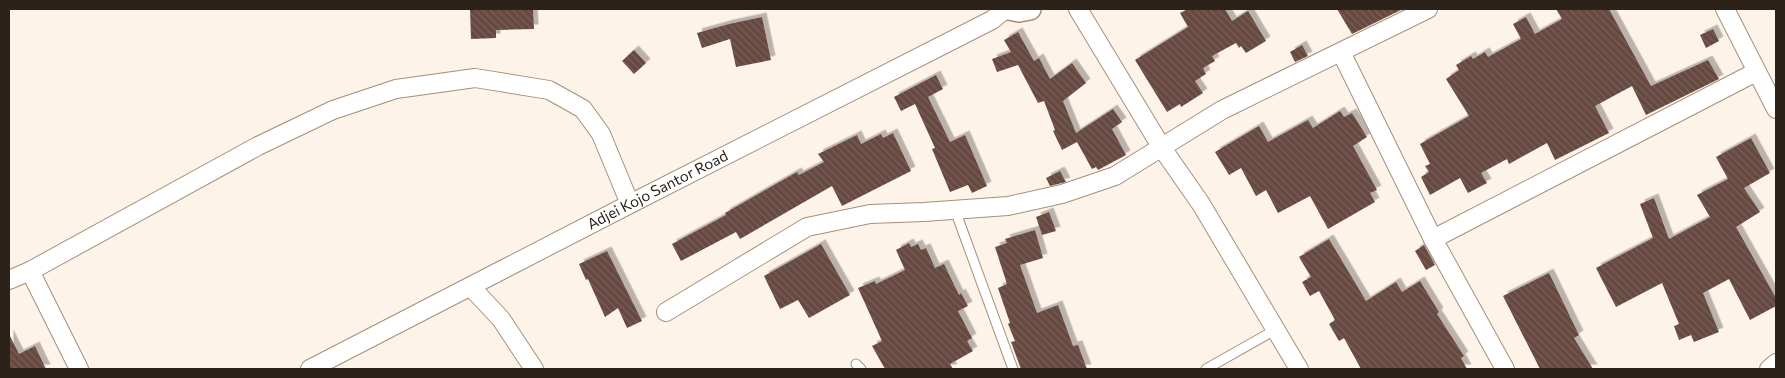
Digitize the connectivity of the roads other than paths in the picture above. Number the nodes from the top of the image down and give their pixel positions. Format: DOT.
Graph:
graph roads {
  1 [pos="1007,9"];
  2 [pos="1030,9"];
  3 [pos="1078,9"];
  4 [pos="1428,9"];
  5 [pos="1725,9"];
  6 [pos="1341,52"];
  7 [pos="1756,72"];
  8 [pos="1776,109"];
  9 [pos="1162,148"];
  10 [pos="630,204"];
  11 [pos="955,210"];
  12 [pos="1433,239"];
  13 [pos="30,271"];
  14 [pos="9,280"];
  15 [pos="471,287"];
  16 [pos="666,312"];
  17 [pos="1275,330"];
  18 [pos="1776,363"];
  19 [pos="79,369"];
  20 [pos="310,369"];
  21 [pos="534,369"];
  22 [pos="1013,369"];
  23 [pos="1206,369"];
  24 [pos="1299,369"];
  25 [pos="1505,369"];
  26 [pos="1770,369"];
  1 -- 2 [label="street"];
  1 -- 10 [label="street, Adjei Kojo Santor Road"];
  3 -- 9 [label="street"];
  4 -- 6 [label="street"];
  5 -- 7 [label="street"];
  6 -- 9 [label="street"];
  6 -- 12 [label="street"];
  7 -- 8 [label="street"];
  7 -- 12 [label="street"];
  9 -- 11 [label="street"];
  9 -- 17 [label="street"];
  10 -- 13 [label="street"];
  10 -- 15 [label="street, Adjei Kojo Santor Road"];
  11 -- 16 [label="street"];
  11 -- 22 [label="lane"];
  12 -- 25 [label="street"];
  13 -- 14 [label="street"];
  13 -- 19 [label="street"];
  15 -- 20 [label="street, Adjei Kojo Santor Road"];
  15 -- 21 [label="street"];
  17 -- 23 [label="lane"];
  17 -- 24 [label="street"];
  18 -- 26 [label="street"];
}
